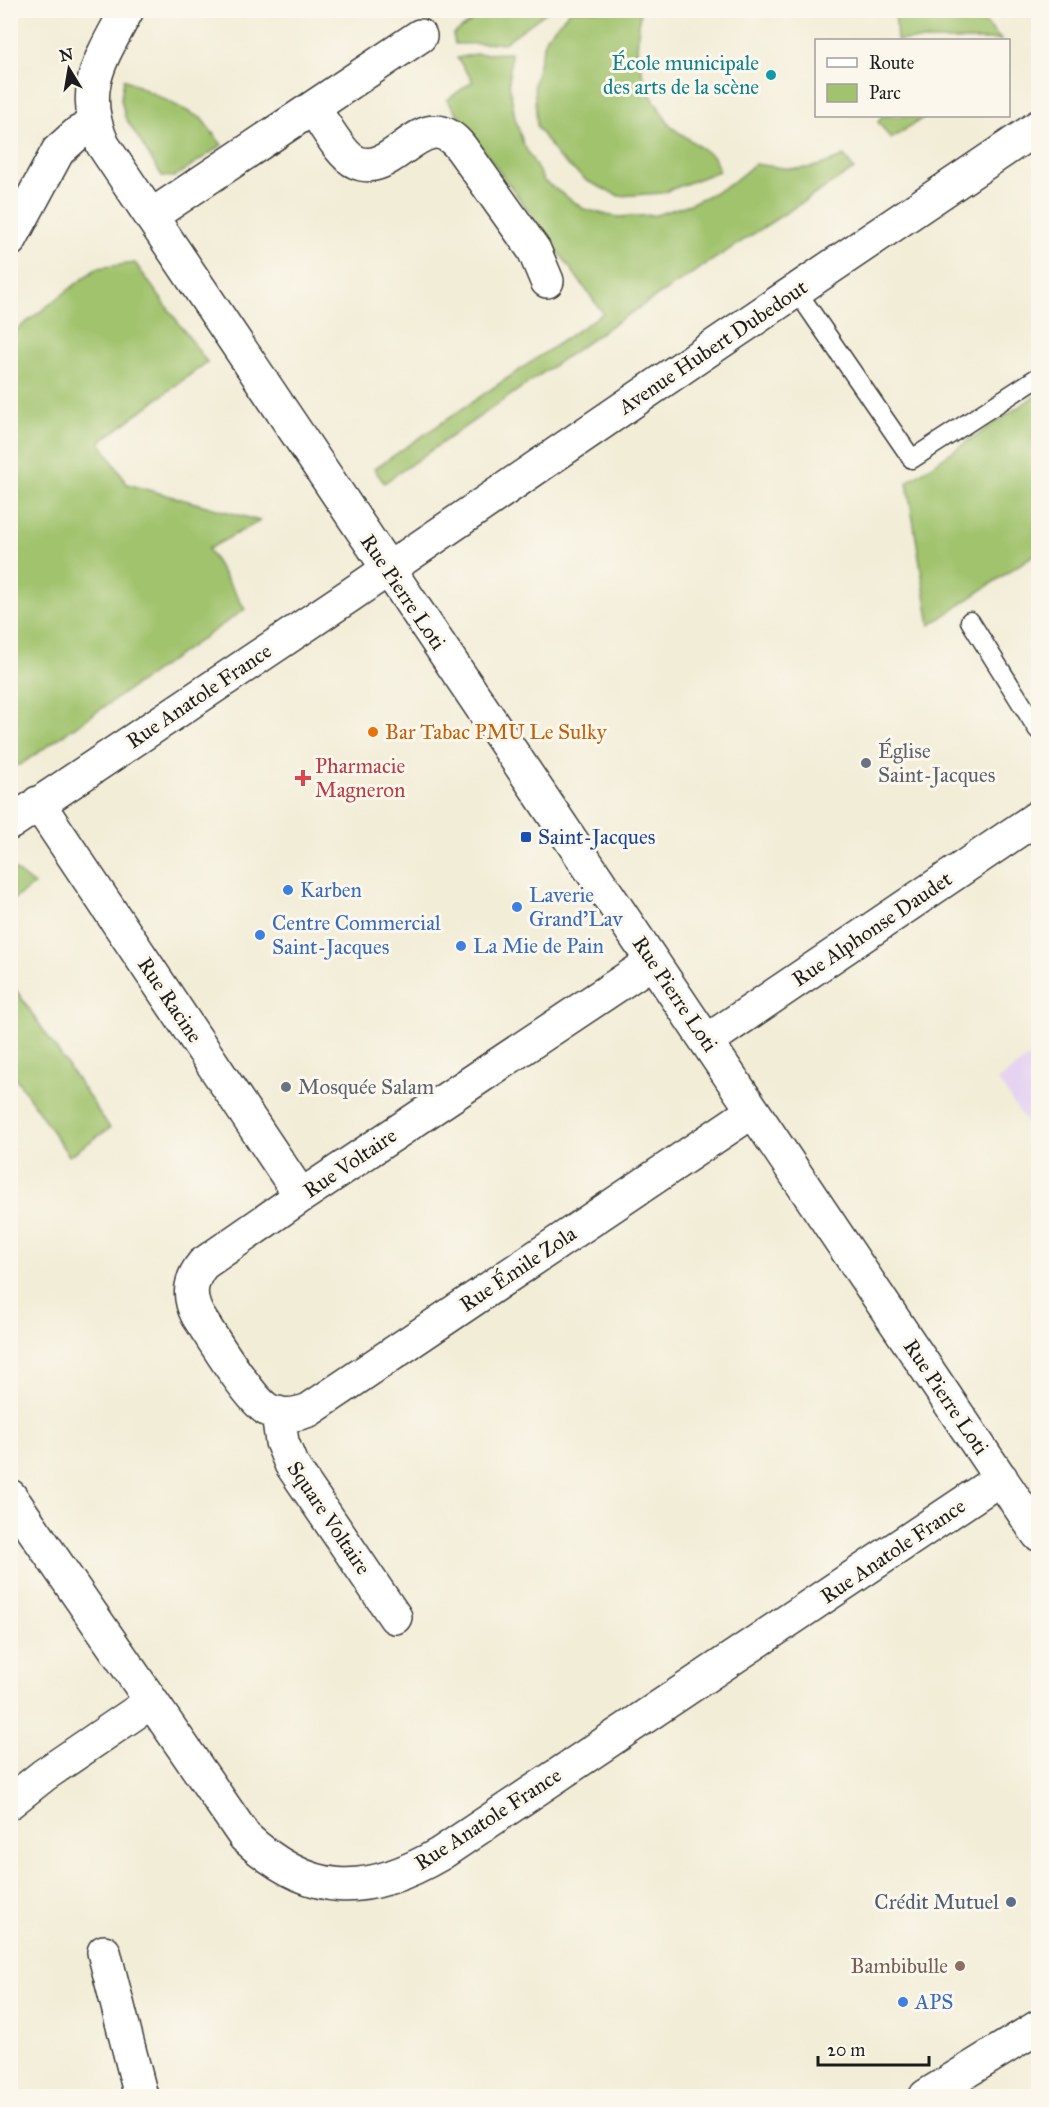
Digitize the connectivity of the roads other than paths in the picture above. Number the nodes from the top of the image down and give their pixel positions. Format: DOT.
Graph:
graph roads {
  1 [pos="127,10"];
  2 [pos="420,36"];
  3 [pos="313,108"];
  4 [pos="95,124"];
  5 [pos="1038,127"];
  6 [pos="151,216"];
  7 [pos="10,240"];
  8 [pos="548,282"];
  9 [pos="796,290"];
  10 [pos="1038,377"];
  11 [pos="388,569"];
  12 [pos="970,621"];
  13 [pos="1038,730"];
  14 [pos="38,803"];
  15 [pos="1038,817"];
  16 [pos="10,823"];
  17 [pos="652,962"];
  18 [pos="706,1041"];
  19 [pos="753,1111"];
  20 [pos="301,1196"];
  21 [pos="278,1413"];
  22 [pos="1001,1478"];
  23 [pos="10,1496"];
  24 [pos="1038,1534"];
  25 [pos="395,1617"];
  26 [pos="151,1702"];
  27 [pos="10,1802"];
  28 [pos="105,1952"];
  29 [pos="1038,2027"];
  30 [pos="141,2097"];
  31 [pos="926,2097"];
  1 -- 4 [label="street"];
  2 -- 3 [label="street"];
  3 -- 6 [label="street"];
  3 -- 8 [label="street"];
  4 -- 6 [label="street, Rue Pierre Loti"];
  4 -- 7 [label="street"];
  5 -- 9 [label="street, Avenue Hubert Dubedout"];
  6 -- 11 [label="street, Rue Pierre Loti"];
  9 -- 10 [label="lane"];
  9 -- 11 [label="street, Avenue Hubert Dubedout"];
  11 -- 14 [label="street, Rue Anatole France"];
  11 -- 17 [label="street, Rue Pierre Loti"];
  12 -- 13 [label="lane"];
  14 -- 16 [label="street, Rue Anatole France"];
  14 -- 20 [label="street, Rue Racine"];
  15 -- 18 [label="street, Rue Alphonse Daudet"];
  17 -- 18 [label="street, Rue Pierre Loti"];
  17 -- 20 [label="street, Rue Voltaire"];
  18 -- 19 [label="street, Rue Pierre Loti"];
  19 -- 21 [label="street, Rue Émile Zola"];
  19 -- 22 [label="street, Rue Pierre Loti"];
  20 -- 21 [label="street, Rue Voltaire"];
  21 -- 25 [label="street, Square Voltaire"];
  22 -- 24 [label="street, Rue Pierre Loti"];
  22 -- 26 [label="street, Rue Anatole France"];
  23 -- 26 [label="street, Rue Anatole France"];
  26 -- 27 [label="street"];
  28 -- 30 [label="street"];
  29 -- 31 [label="street"];
}
